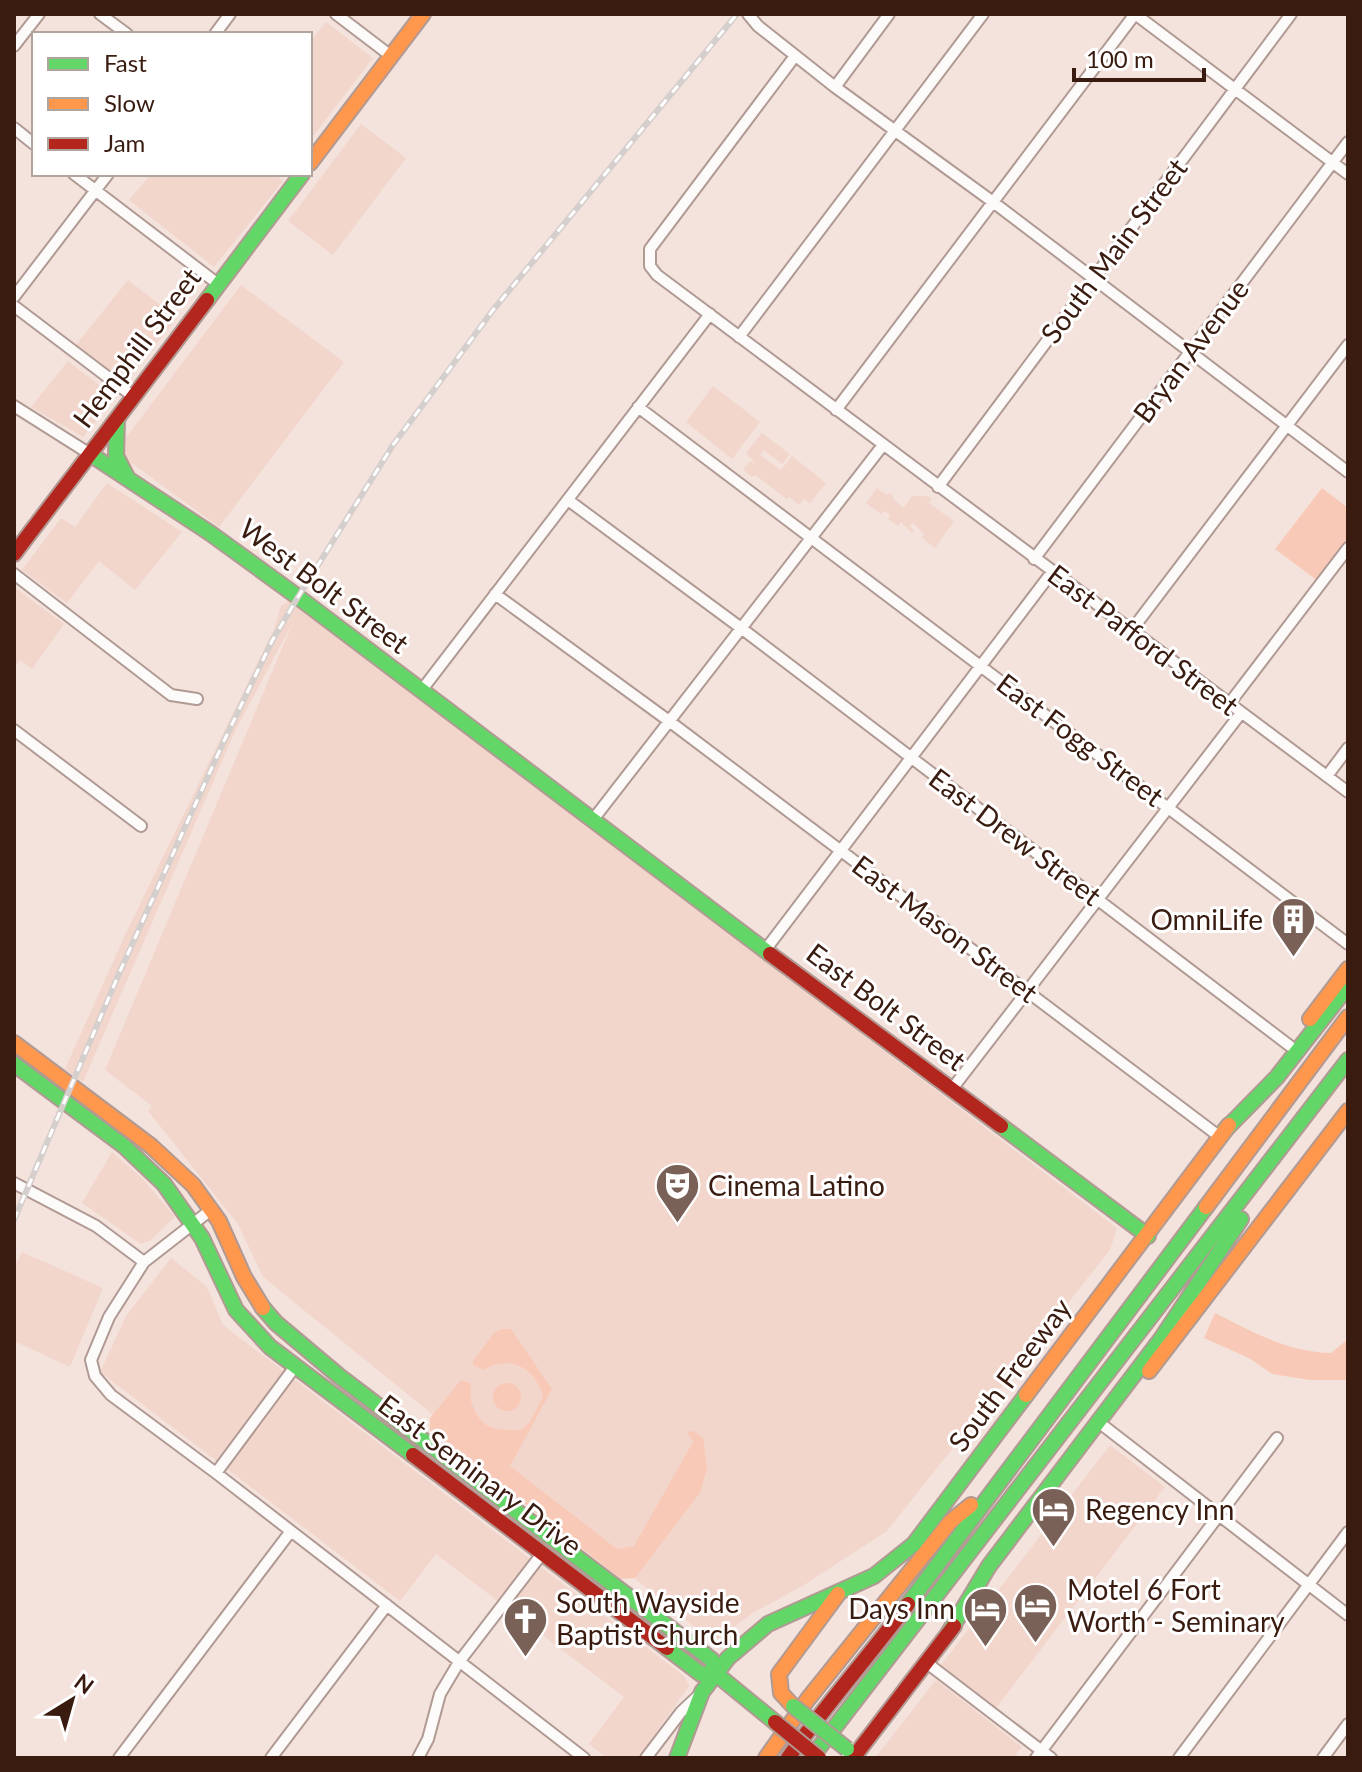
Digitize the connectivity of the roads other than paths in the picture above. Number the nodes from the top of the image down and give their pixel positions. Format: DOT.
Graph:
graph roads {
  1 [pos="39,14"];
  2 [pos="100,14"];
  3 [pos="230,14"];
  4 [pos="336,14"];
  5 [pos="423,14"];
  6 [pos="748,14"];
  7 [pos="889,14"];
  8 [pos="983,14"];
  9 [pos="1135,14"];
  10 [pos="1291,14"];
  11 [pos="124,32"];
  12 [pos="216,32"];
  13 [pos="14,46"];
  14 [pos="391,56"];
  15 [pos="795,56"];
  16 [pos="835,87"];
  17 [pos="1235,89"];
  18 [pos="14,128"];
  19 [pos="894,131"];
  20 [pos="32,142"];
  21 [pos="1348,142"];
  22 [pos="312,160"];
  23 [pos="1333,162"];
  24 [pos="1348,174"];
  25 [pos="76,176"];
  26 [pos="106,176"];
  27 [pos="300,176"];
  28 [pos="95,191"];
  29 [pos="993,202"];
  30 [pos="1093,279"];
  31 [pos="218,284"];
  32 [pos="14,297"];
  33 [pos="14,306"];
  34 [pos="710,314"];
  35 [pos="739,337"];
  36 [pos="1348,345"];
  37 [pos="1191,353"];
  38 [pos="134,397"];
  39 [pos="14,406"];
  40 [pos="638,407"];
  41 [pos="836,410"];
  42 [pos="117,418"];
  43 [pos="1287,425"];
  44 [pos="883,445"];
  45 [pos="90,454"];
  46 [pos="1348,472"];
  47 [pos="128,480"];
  48 [pos="938,487"];
  49 [pos="568,500"];
  50 [pos="812,537"];
  51 [pos="1348,548"];
  52 [pos="14,554"];
  53 [pos="1034,559"];
  54 [pos="1052,572"];
  55 [pos="14,574"];
  56 [pos="495,594"];
  57 [pos="741,628"];
  58 [pos="1131,631"];
  59 [pos="981,666"];
  60 [pos="421,691"];
  61 [pos="197,699"];
  62 [pos="1229,704"];
  63 [pos="1241,713"];
  64 [pos="669,721"];
  65 [pos="14,730"];
  66 [pos="1348,748"];
  67 [pos="912,758"];
  68 [pos="1327,776"];
  69 [pos="1348,792"];
  70 [pos="1168,808"];
  71 [pos="592,821"];
  72 [pos="141,826"];
  73 [pos="841,851"];
  74 [pos="1098,900"];
  75 [pos="1348,944"];
  76 [pos="766,949"];
  77 [pos="1348,969"];
  78 [pos="1348,986"];
  79 [pos="1027,991"];
  80 [pos="1348,1017"];
  81 [pos="14,1043"];
  82 [pos="1290,1046"];
  83 [pos="1348,1060"];
  84 [pos="14,1064"];
  85 [pos="952,1089"];
  86 [pos="1348,1111"];
  87 [pos="1308,1113"];
  88 [pos="1222,1134"];
  89 [pos="14,1183"];
  90 [pos="212,1209"];
  91 [pos="194,1224"];
  92 [pos="1148,1236"];
  93 [pos="144,1262"];
  94 [pos="294,1368"];
  95 [pos="339,1376"];
  96 [pos="354,1411"];
  97 [pos="1105,1427"];
  98 [pos="410,1429"];
  99 [pos="1277,1438"];
  100 [pos="216,1473"];
  101 [pos="1001,1479"];
  102 [pos="454,1488"];
  103 [pos="1219,1516"];
  104 [pos="291,1531"];
  105 [pos="1348,1532"];
  106 [pos="541,1555"];
  107 [pos="565,1573"];
  108 [pos="1308,1585"];
  109 [pos="838,1594"];
  110 [pos="630,1597"];
  111 [pos="387,1605"];
  112 [pos="1348,1615"];
  113 [pos="948,1634"];
  114 [pos="459,1662"];
  115 [pos="927,1663"];
  116 [pos="715,1673"];
  117 [pos="702,1692"];
  118 [pos="1348,1724"];
  119 [pos="569,1753"];
  120 [pos="852,1754"];
  121 [pos="1039,1754"];
  122 [pos="119,1758"];
  123 [pos="271,1758"];
  124 [pos="418,1758"];
  125 [pos="584,1758"];
  126 [pos="646,1758"];
  127 [pos="677,1758"];
  128 [pos="766,1758"];
  129 [pos="788,1758"];
  130 [pos="811,1758"];
  131 [pos="819,1758"];
  132 [pos="1051,1758"];
  133 [pos="1179,1758"];
  134 [pos="1323,1758"];
  1 -- 13 [label="street"];
  2 -- 11 [label="street"];
  3 -- 12 [label="street"];
  4 -- 14 [label="street"];
  5 -- 14 [label="main road"];
  6 -- 15 [label="street"];
  7 -- 16 [label="street"];
  8 -- 19 [label="street"];
  9 -- 17 [label="street"];
  9 -- 29 [label="street"];
  10 -- 17 [label="street, South Main Street"];
  14 -- 22 [label="main road"];
  15 -- 16 [label="street"];
  15 -- 34 [label="street, East Pafford Street"];
  16 -- 19 [label="street"];
  17 -- 23 [label="street"];
  17 -- 30 [label="street, South Main Street"];
  18 -- 20 [label="street"];
  19 -- 29 [label="street"];
  19 -- 35 [label="street"];
  21 -- 23 [label="street, Bryan Avenue"];
  23 -- 24 [label="street"];
  23 -- 37 [label="street, Bryan Avenue"];
  25 -- 28 [label="street"];
  26 -- 28 [label="street"];
  27 -- 31 [label="main road, Hemphill Street"];
  28 -- 31 [label="street"];
  28 -- 32 [label="street"];
  29 -- 30 [label="street"];
  29 -- 41 [label="street"];
  30 -- 37 [label="street"];
  30 -- 48 [label="street, South Main Street"];
  31 -- 38 [label="main road, Hemphill Street"];
  33 -- 38 [label="street"];
  34 -- 35 [label="street, East Pafford Street"];
  34 -- 40 [label="street"];
  35 -- 41 [label="street, East Pafford Street"];
  36 -- 43 [label="street"];
  37 -- 43 [label="street"];
  37 -- 53 [label="street, Bryan Avenue"];
  38 -- 42 [label="main road, Hemphill Street"];
  39 -- 45 [label="street, West Bolt Street"];
  40 -- 49 [label="street"];
  40 -- 50 [label="street, East Fogg Street"];
  41 -- 44 [label="street, East Pafford Street"];
  42 -- 45 [label="main road, Hemphill Street"];
  42 -- 47 [label="main road"];
  43 -- 46 [label="street"];
  43 -- 58 [label="street"];
  44 -- 48 [label="street, East Pafford Street"];
  44 -- 50 [label="street"];
  45 -- 47 [label="main road, West Bolt Street"];
  45 -- 52 [label="main road, Hemphill Street"];
  47 -- 60 [label="main road, West Bolt Street"];
  48 -- 53 [label="street, East Pafford Street"];
  49 -- 56 [label="street"];
  49 -- 57 [label="street, East Drew Street"];
  50 -- 57 [label="street"];
  50 -- 59 [label="street, East Fogg Street"];
  51 -- 62 [label="street"];
  53 -- 54 [label="street, East Pafford Street"];
  54 -- 58 [label="street, East Pafford Street"];
  54 -- 59 [label="street"];
  55 -- 61 [label="street"];
  56 -- 60 [label="street"];
  56 -- 64 [label="street, East Mason Street"];
  57 -- 64 [label="street"];
  57 -- 67 [label="street, East Drew Street"];
  58 -- 62 [label="street, East Pafford Street"];
  59 -- 67 [label="street"];
  59 -- 70 [label="street, East Fogg Street"];
  60 -- 71 [label="main road, West Bolt Street"];
  62 -- 63 [label="street, East Pafford Street"];
  63 -- 68 [label="street, East Pafford Street"];
  63 -- 70 [label="street"];
  64 -- 71 [label="street"];
  64 -- 73 [label="street, East Mason Street"];
  65 -- 72 [label="street"];
  66 -- 68 [label="street"];
  67 -- 73 [label="street"];
  67 -- 74 [label="street, East Drew Street"];
  68 -- 69 [label="street, East Pafford Street"];
  70 -- 74 [label="street"];
  70 -- 75 [label="street, East Fogg Street"];
  71 -- 76 [label="main road, East Bolt Street"];
  73 -- 76 [label="street"];
  73 -- 79 [label="street, East Mason Street"];
  74 -- 79 [label="street"];
  74 -- 82 [label="street, East Drew Street"];
  76 -- 85 [label="main road, East Bolt Street"];
  77 -- 82 [label="main road, South Freeway"];
  78 -- 88 [label="main road"];
  79 -- 85 [label="street"];
  79 -- 88 [label="street, East Mason Street"];
  80 -- 101 [label="main road, South Freeway"];
  81 -- 90 [label="main road, East Seminary Drive"];
  82 -- 88 [label="main road, South Freeway"];
  83 -- 87 [label="main road"];
  84 -- 91 [label="main road, East Seminary Drive"];
  85 -- 92 [label="main road, East Bolt Street"];
  86 -- 97 [label="main road"];
  87 -- 113 [label="main road"];
  87 -- 130 [label="main road"];
  88 -- 92 [label="main road, South Freeway"];
  89 -- 93 [label="street"];
  90 -- 91 [label="street"];
  90 -- 95 [label="main road, East Seminary Drive"];
  91 -- 93 [label="street"];
  91 -- 94 [label="main road, East Seminary Drive"];
  92 -- 109 [label="main road, South Freeway"];
  93 -- 100 [label="street"];
  94 -- 95 [label="main road"];
  94 -- 96 [label="main road, East Seminary Drive"];
  94 -- 100 [label="street"];
  95 -- 98 [label="main road, East Seminary Drive"];
  96 -- 98 [label="main road"];
  96 -- 102 [label="main road, East Seminary Drive"];
  97 -- 103 [label="street"];
  97 -- 113 [label="main road"];
  98 -- 102 [label="main road"];
  98 -- 110 [label="main road, East Seminary Drive"];
  99 -- 103 [label="street"];
  100 -- 104 [label="street"];
  101 -- 128 [label="main road"];
  101 -- 129 [label="main road, South Freeway"];
  102 -- 106 [label="main road, East Seminary Drive"];
  103 -- 108 [label="street"];
  103 -- 121 [label="street"];
  104 -- 111 [label="street"];
  104 -- 122 [label="street"];
  105 -- 108 [label="street"];
  106 -- 107 [label="main road, East Seminary Drive"];
  106 -- 114 [label="street"];
  107 -- 110 [label="main road"];
  107 -- 116 [label="main road, East Seminary Drive"];
  108 -- 112 [label="street"];
  108 -- 133 [label="street"];
  109 -- 116 [label="main road, South Freeway"];
  109 -- 120 [label="main road, bridge"];
  110 -- 116 [label="main road, East Seminary Drive"];
  111 -- 114 [label="street"];
  111 -- 123 [label="street"];
  113 -- 115 [label="main road"];
  114 -- 119 [label="street"];
  114 -- 124 [label="street"];
  115 -- 120 [label="main road"];
  115 -- 121 [label="street"];
  116 -- 117 [label="main road, South Freeway"];
  116 -- 131 [label="main road, East Seminary Drive, bridge"];
  117 -- 126 [label="street"];
  117 -- 127 [label="main road, South Freeway"];
  118 -- 134 [label="street"];
  119 -- 125 [label="street"];
  121 -- 132 [label="street"];
}
